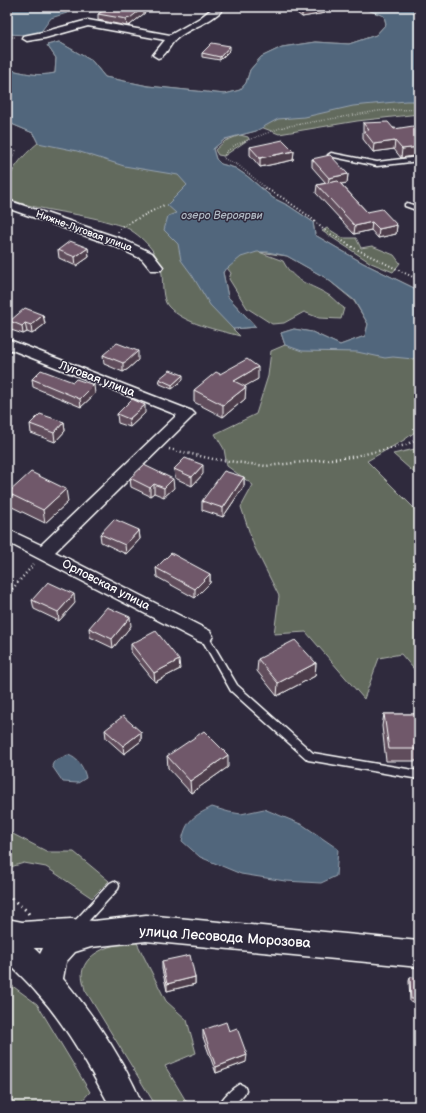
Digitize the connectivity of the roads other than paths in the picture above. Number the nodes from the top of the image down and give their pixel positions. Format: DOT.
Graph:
graph roads {
  1 [pos="220,7"];
  2 [pos="27,38"];
  3 [pos="172,38"];
  4 [pos="158,55"];
  5 [pos="331,154"];
  6 [pos="419,159"];
  7 [pos="7,204"];
  8 [pos="407,205"];
  9 [pos="419,209"];
  10 [pos="156,267"];
  11 [pos="7,343"];
  12 [pos="7,535"];
  13 [pos="44,554"];
  14 [pos="204,636"];
  15 [pos="419,775"];
  16 [pos="114,886"];
  17 [pos="83,933"];
  18 [pos="9,947"];
  19 [pos="419,954"];
  20 [pos="48,984"];
  21 [pos="240,1090"];
  22 [pos="127,1106"];
  23 [pos="225,1106"];
  1 -- 3 [label="street"];
  2 -- 3 [label="street"];
  3 -- 4 [label="street"];
  5 -- 6 [label="lane"];
  7 -- 10 [label="street, Нижне-Луговая улица"];
  8 -- 9 [label="lane"];
  11 -- 13 [label="street, Луговая улица"];
  12 -- 13 [label="street, Орловская улица"];
  13 -- 14 [label="street, Орловская улица"];
  14 -- 15 [label="lane"];
  16 -- 17 [label="lane"];
  17 -- 18 [label="street, улица Лесовода Морозова"];
  17 -- 19 [label="street, улица Лесовода Морозова"];
  17 -- 20 [label="street"];
  18 -- 20 [label="main road"];
  20 -- 22 [label="main road"];
  21 -- 23 [label="lane"];
}
